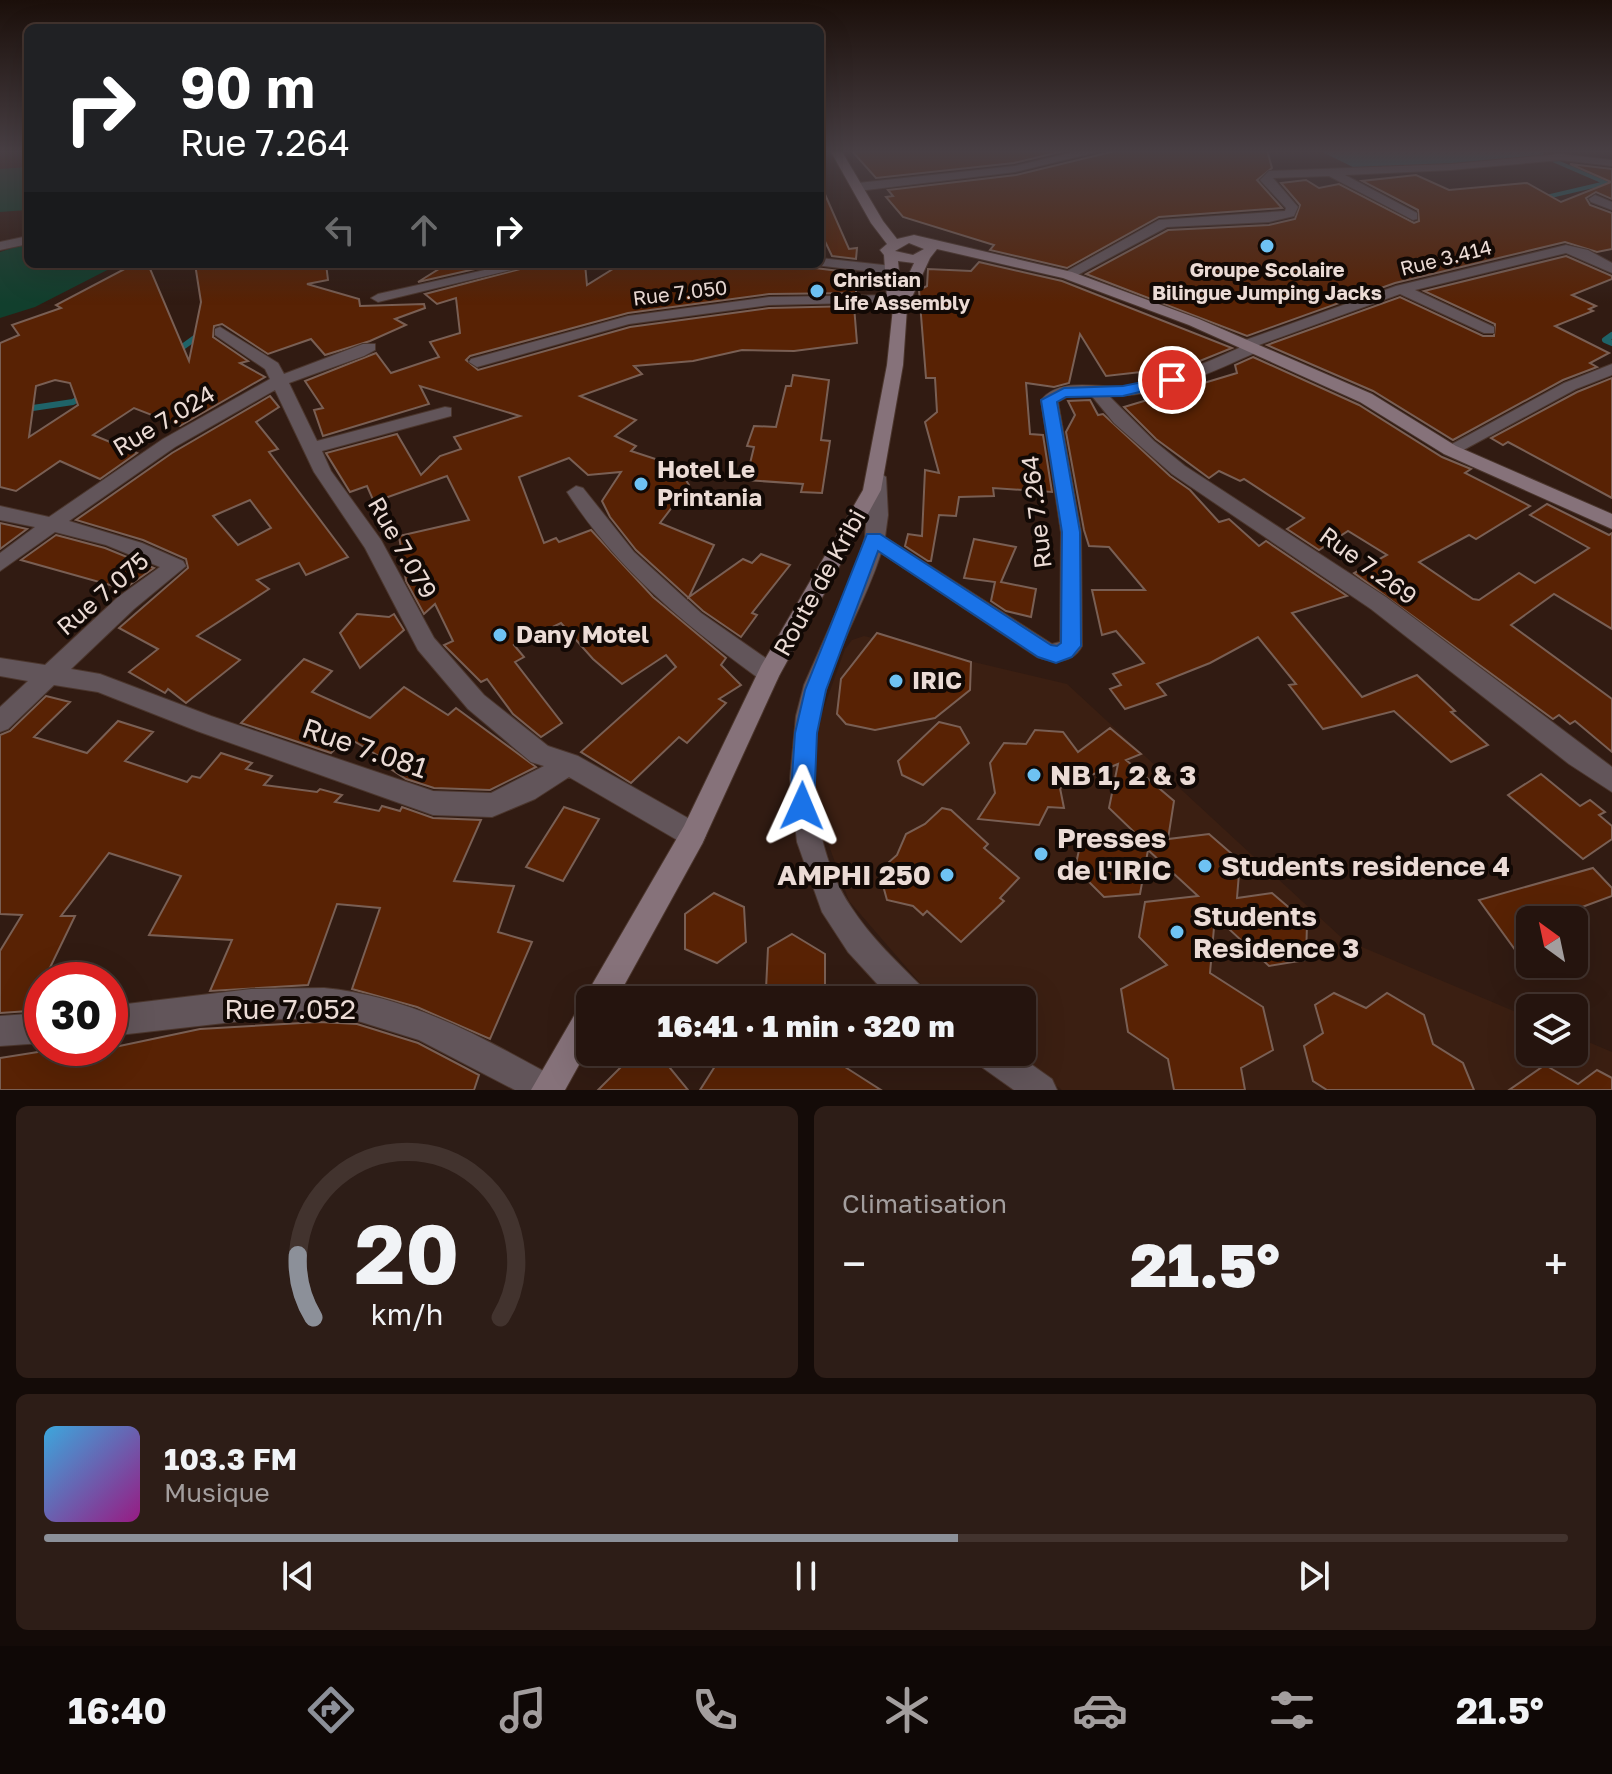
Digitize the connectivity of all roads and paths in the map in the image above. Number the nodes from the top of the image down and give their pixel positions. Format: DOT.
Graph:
graph roads {
  1 [pos="866,201"];
  2 [pos="871,201"];
  3 [pos="1286,201"];
  4 [pos="1385,201"];
  5 [pos="1413,216"];
  6 [pos="24,241"];
  7 [pos="0,246"];
  8 [pos="922,248"];
  9 [pos="892,256"];
  10 [pos="824,262"];
  11 [pos="511,268"];
  12 [pos="1612,269"];
  13 [pos="1067,275"];
  14 [pos="1401,289"];
  15 [pos="378,298"];
  16 [pos="897,304"];
  17 [pos="1489,330"];
  18 [pos="220,332"];
  19 [pos="1249,346"];
  20 [pos="369,347"];
  21 [pos="477,362"];
  22 [pos="1612,369"];
  23 [pos="280,381"];
  24 [pos="1097,392"];
  25 [pos="445,412"];
  26 [pos="312,448"];
  27 [pos="1450,450"];
  28 [pos="877,477"];
  29 [pos="576,492"];
  30 [pos="0,513"];
  31 [pos="1612,522"];
  32 [pos="51,524"];
  33 [pos="874,539"];
  34 [pos="0,564"];
  35 [pos="0,667"];
  36 [pos="769,673"];
  37 [pos="52,675"];
  38 [pos="0,722"];
  39 [pos="569,764"];
  40 [pos="1612,781"];
  41 [pos="693,835"];
  42 [pos="607,986"];
  43 [pos="900,986"];
  44 [pos="128,1019"];
  45 [pos="24,1029"];
  46 [pos="0,1031"];
  47 [pos="576,1039"];
  48 [pos="1007,1066"];
  49 [pos="547,1090"];
  50 [pos="1041,1090"];
  1 -- 9 [label="main road"];
  2 -- 8 [label="main road"];
  3 -- 13 [label="street"];
  4 -- 5 [label="street"];
  6 -- 7 [label="street"];
  8 -- 9 [label="main road"];
  8 -- 9 [label="main road"];
  8 -- 13 [label="main road"];
  8 -- 16 [label="main road"];
  9 -- 10 [label="street"];
  9 -- 16 [label="main road, Route de Kribi"];
  11 -- 15 [label="street"];
  12 -- 14 [label="street, Rue 3.414"];
  13 -- 19 [label="main road"];
  14 -- 17 [label="street"];
  14 -- 19 [label="street, Rue 3.414"];
  16 -- 21 [label="street, Rue 7.050"];
  16 -- 28 [label="main road, Route de Kribi"];
  18 -- 23 [label="street, Rue 7.079"];
  19 -- 24 [label="street, Rue 7.264"];
  19 -- 27 [label="main road"];
  20 -- 23 [label="street, Rue 7.024"];
  22 -- 27 [label="street"];
  23 -- 26 [label="street, Rue 7.079"];
  23 -- 32 [label="street, Rue 7.024"];
  24 -- 33 [label="street, Rue 7.264"];
  24 -- 40 [label="street, Rue 7.269"];
  25 -- 26 [label="street"];
  26 -- 39 [label="street, Rue 7.079"];
  27 -- 31 [label="main road"];
  28 -- 33 [label="street"];
  28 -- 36 [label="main road, Route de Kribi"];
  29 -- 36 [label="street"];
  30 -- 32 [label="street, Rue 7.075"];
  32 -- 34 [label="street, Rue 7.024"];
  32 -- 37 [label="street, Rue 7.075"];
  33 -- 43 [label="street"];
  35 -- 37 [label="street, Rue 7.081"];
  36 -- 41 [label="main road, Route de Kribi"];
  37 -- 38 [label="street, Rue 7.075"];
  37 -- 39 [label="street, Rue 7.081"];
  39 -- 41 [label="street"];
  41 -- 42 [label="main road, Route de Kribi"];
  44 -- 49 [label="street, Rue 7.052"];
  45 -- 46 [label="street"];
  47 -- 49 [label="main road"];
  48 -- 50 [label="street"];
}
